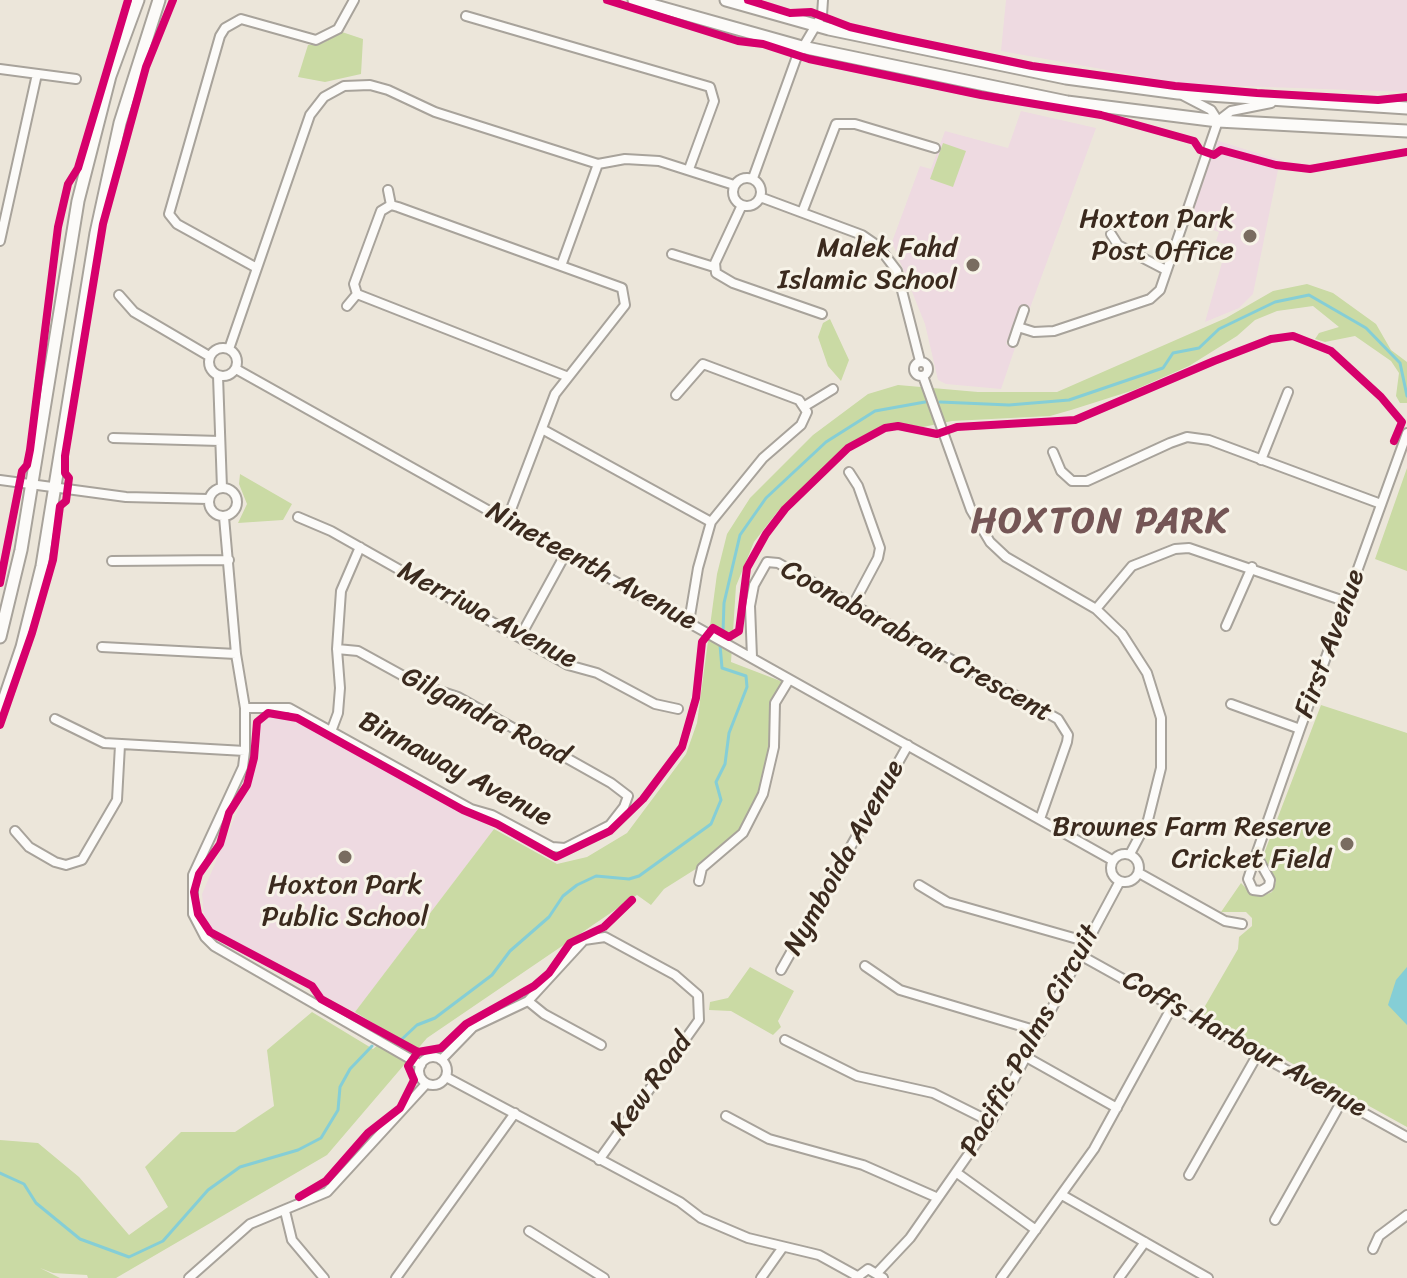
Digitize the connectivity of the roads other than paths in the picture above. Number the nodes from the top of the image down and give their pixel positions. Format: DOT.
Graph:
graph roads {
  1 [pos="138,0"];
  2 [pos="159,0"];
  3 [pos="354,0"];
  4 [pos="634,0"];
  5 [pos="726,0"];
  6 [pos="823,0"];
  7 [pos="466,16"];
  8 [pos="816,26"];
  9 [pos="802,47"];
  10 [pos="0,69"];
  11 [pos="37,74"];
  12 [pos="76,79"];
  13 [pos="1178,93"];
  14 [pos="1278,101"];
  15 [pos="1407,108"];
  16 [pos="1218,121"];
  17 [pos="1407,131"];
  18 [pos="935,148"];
  19 [pos="598,164"];
  20 [pos="689,169"];
  21 [pos="753,178"];
  22 [pos="734,185"];
  23 [pos="388,190"];
  24 [pos="760,197"];
  25 [pos="391,205"];
  26 [pos="742,205"];
  27 [pos="803,210"];
  28 [pos="1111,234"];
  29 [pos="0,241"];
  30 [pos="672,254"];
  31 [pos="561,266"];
  32 [pos="255,267"];
  33 [pos="714,267"];
  34 [pos="1166,270"];
  35 [pos="357,294"];
  36 [pos="119,295"];
  37 [pos="347,306"];
  38 [pos="1024,310"];
  39 [pos="822,314"];
  40 [pos="1018,327"];
  41 [pos="1013,342"];
  42 [pos="229,349"];
  43 [pos="209,356"];
  44 [pos="236,369"];
  45 [pos="218,376"];
  46 [pos="566,376"];
  47 [pos="833,389"];
  48 [pos="1288,392"];
  49 [pos="676,395"];
  50 [pos="805,406"];
  51 [pos="542,429"];
  52 [pos="1407,433"];
  53 [pos="113,438"];
  54 [pos="220,441"];
  55 [pos="1053,452"];
  56 [pos="1261,460"];
  57 [pos="849,472"];
  58 [pos="0,480"];
  59 [pos="32,485"];
  60 [pos="55,486"];
  61 [pos="222,488"];
  62 [pos="208,499"];
  63 [pos="1381,504"];
  64 [pos="224,517"];
  65 [pos="298,517"];
  66 [pos="507,520"];
  67 [pos="711,522"];
  68 [pos="360,547"];
  69 [pos="566,553"];
  70 [pos="229,560"];
  71 [pos="112,561"];
  72 [pos="1252,567"];
  73 [pos="1347,602"];
  74 [pos="854,603"];
  75 [pos="1096,609"];
  76 [pos="689,622"];
  77 [pos="1226,626"];
  78 [pos="0,637"];
  79 [pos="520,637"];
  80 [pos="102,647"];
  81 [pos="337,649"];
  82 [pos="236,654"];
  83 [pos="752,657"];
  84 [pos="789,680"];
  85 [pos="1231,704"];
  86 [pos="245,708"];
  87 [pos="678,709"];
  88 [pos="0,712"];
  89 [pos="55,719"];
  90 [pos="332,729"];
  91 [pos="1300,729"];
  92 [pos="120,745"];
  93 [pos="908,745"];
  94 [pos="245,751"];
  95 [pos="628,796"];
  96 [pos="1040,819"];
  97 [pos="15,831"];
  98 [pos="1130,854"];
  99 [pos="1256,855"];
  100 [pos="1112,860"];
  101 [pos="1139,873"];
  102 [pos="699,881"];
  103 [pos="1120,881"];
  104 [pos="919,885"];
  105 [pos="1242,924"];
  106 [pos="1088,942"];
  107 [pos="1080,955"];
  108 [pos="865,966"];
  109 [pos="781,970"];
  110 [pos="528,1001"];
  111 [pos="1173,1005"];
  112 [pos="1041,1032"];
  113 [pos="785,1040"];
  114 [pos="601,1045"];
  115 [pos="1259,1052"];
  116 [pos="1028,1058"];
  117 [pos="441,1060"];
  118 [pos="417,1062"];
  119 [pos="446,1077"];
  120 [pos="426,1084"];
  121 [pos="1343,1099"];
  122 [pos="1117,1108"];
  123 [pos="515,1113"];
  124 [pos="726,1116"];
  125 [pos="991,1122"];
  126 [pos="1407,1137"];
  127 [pos="599,1160"];
  128 [pos="957,1173"];
  129 [pos="1189,1175"];
  130 [pos="1062,1195"];
  131 [pos="938,1198"];
  132 [pos="285,1211"];
  133 [pos="1407,1215"];
  134 [pos="1275,1220"];
  135 [pos="1036,1230"];
  136 [pos="529,1231"];
  137 [pos="1145,1242"];
  138 [pos="783,1247"];
  139 [pos="1373,1249"];
  140 [pos="881,1275"];
  141 [pos="856,1277"];
  142 [pos="189,1278"];
  143 [pos="324,1278"];
  144 [pos="396,1278"];
  145 [pos="604,1278"];
  146 [pos="761,1278"];
  147 [pos="1001,1278"];
  148 [pos="1119,1278"];
  149 [pos="1208,1278"];
  1 -- 59 [label="main road"];
  2 -- 60 [label="main road"];
  3 -- 32 [label="street"];
  4 -- 9 [label="main road"];
  5 -- 8 [label="main road"];
  6 -- 8 [label="street"];
  7 -- 20 [label="street"];
  8 -- 9 [label="street"];
  8 -- 13 [label="main road"];
  9 -- 16 [label="main road"];
  9 -- 21 [label="street"];
  10 -- 11 [label="street"];
  11 -- 12 [label="street"];
  11 -- 29 [label="street"];
  13 -- 14 [label="main road"];
  13 -- 16 [label="street"];
  14 -- 15 [label="main road"];
  14 -- 16 [label="street"];
  16 -- 17 [label="main road"];
  16 -- 34 [label="street"];
  18 -- 27 [label="street"];
  19 -- 20 [label="street"];
  19 -- 31 [label="street"];
  19 -- 32 [label="street"];
  20 -- 22 [label="street"];
  21 -- 22 [label="street"];
  21 -- 24 [label="street"];
  22 -- 26 [label="street"];
  23 -- 25 [label="street"];
  24 -- 26 [label="street"];
  24 -- 27 [label="street"];
  25 -- 31 [label="street"];
  25 -- 35 [label="street"];
  26 -- 33 [label="street"];
  27 -- 75 [label="street"];
  28 -- 34 [label="street"];
  30 -- 33 [label="street"];
  31 -- 46 [label="street"];
  32 -- 42 [label="street"];
  33 -- 39 [label="street"];
  34 -- 40 [label="street"];
  35 -- 37 [label="street"];
  35 -- 46 [label="street"];
  36 -- 43 [label="street"];
  38 -- 40 [label="street"];
  40 -- 41 [label="street"];
  42 -- 43 [label="street"];
  42 -- 44 [label="street"];
  43 -- 45 [label="street"];
  44 -- 45 [label="street"];
  44 -- 66 [label="street, Nineteenth Avenue"];
  45 -- 54 [label="street"];
  46 -- 51 [label="street"];
  47 -- 50 [label="street"];
  48 -- 56 [label="street"];
  49 -- 50 [label="street"];
  50 -- 67 [label="street"];
  51 -- 66 [label="street"];
  51 -- 67 [label="street"];
  52 -- 63 [label="street, First Avenue"];
  53 -- 54 [label="street"];
  54 -- 61 [label="street"];
  55 -- 56 [label="street"];
  56 -- 63 [label="street"];
  57 -- 74 [label="street"];
  58 -- 59 [label="street"];
  59 -- 60 [label="street"];
  59 -- 78 [label="main road"];
  60 -- 62 [label="street"];
  60 -- 88 [label="main road"];
  61 -- 62 [label="street"];
  61 -- 64 [label="street"];
  62 -- 64 [label="street"];
  63 -- 73 [label="street, First Avenue"];
  64 -- 70 [label="street"];
  65 -- 68 [label="street, Merriwa Avenue"];
  66 -- 69 [label="street, Nineteenth Avenue"];
  67 -- 76 [label="street"];
  68 -- 79 [label="street, Merriwa Avenue"];
  68 -- 81 [label="street"];
  69 -- 76 [label="street, Nineteenth Avenue"];
  69 -- 79 [label="street"];
  70 -- 71 [label="street"];
  70 -- 82 [label="street"];
  72 -- 73 [label="street"];
  72 -- 75 [label="street"];
  72 -- 77 [label="street"];
  73 -- 91 [label="street, First Avenue"];
  74 -- 83 [label="street, Coonabarabran Crescent"];
  74 -- 96 [label="street, Coonabarabran Crescent"];
  75 -- 98 [label="street"];
  76 -- 83 [label="street, Nineteenth Avenue"];
  79 -- 87 [label="street, Merriwa Avenue"];
  80 -- 82 [label="street"];
  81 -- 90 [label="street"];
  81 -- 95 [label="street, Gilgandra Road"];
  82 -- 86 [label="street"];
  83 -- 84 [label="street, Nineteenth Avenue"];
  84 -- 93 [label="street, Nineteenth Avenue"];
  84 -- 102 [label="street"];
  85 -- 91 [label="street"];
  86 -- 90 [label="street, Binnaway Avenue"];
  86 -- 94 [label="street"];
  89 -- 92 [label="street"];
  90 -- 95 [label="street, Binnaway Avenue"];
  91 -- 99 [label="street, First Avenue"];
  92 -- 94 [label="street"];
  92 -- 97 [label="street"];
  93 -- 96 [label="street, Nineteenth Avenue"];
  93 -- 109 [label="street, Nymboida Avenue"];
  94 -- 118 [label="street"];
  96 -- 100 [label="street, Nineteenth Avenue"];
  98 -- 100 [label="street"];
  98 -- 101 [label="street"];
  100 -- 103 [label="street"];
  101 -- 103 [label="street"];
  101 -- 105 [label="street"];
  103 -- 106 [label="street, Pacific Palms Circuit"];
  104 -- 106 [label="street"];
  106 -- 107 [label="street, Pacific Palms Circuit"];
  107 -- 111 [label="street, Coffs Harbour Avenue"];
  107 -- 112 [label="street, Pacific Palms Circuit"];
  108 -- 112 [label="street"];
  110 -- 114 [label="street"];
  110 -- 117 [label="street, Kew Road"];
  110 -- 127 [label="street, Kew Road"];
  111 -- 115 [label="street, Coffs Harbour Avenue"];
  111 -- 122 [label="street"];
  112 -- 116 [label="street, Pacific Palms Circuit"];
  113 -- 125 [label="street"];
  115 -- 121 [label="street, Coffs Harbour Avenue"];
  115 -- 129 [label="street"];
  116 -- 122 [label="street"];
  116 -- 125 [label="street, Pacific Palms Circuit"];
  117 -- 118 [label="street"];
  117 -- 119 [label="street"];
  118 -- 120 [label="street"];
  119 -- 120 [label="street"];
  119 -- 123 [label="street"];
  120 -- 132 [label="street"];
  121 -- 126 [label="street, Coffs Harbour Avenue"];
  121 -- 134 [label="street"];
  122 -- 130 [label="street"];
  123 -- 127 [label="street"];
  123 -- 144 [label="street"];
  124 -- 131 [label="street"];
  125 -- 128 [label="street, Pacific Palms Circuit"];
  127 -- 138 [label="street"];
  128 -- 131 [label="street, Pacific Palms Circuit"];
  128 -- 135 [label="street"];
  130 -- 135 [label="street"];
  130 -- 137 [label="street"];
  131 -- 140 [label="street, Pacific Palms Circuit"];
  132 -- 142 [label="street"];
  132 -- 143 [label="street"];
  133 -- 139 [label="street"];
  135 -- 147 [label="street"];
  136 -- 145 [label="street"];
  137 -- 148 [label="street"];
  137 -- 149 [label="street"];
  138 -- 141 [label="street"];
  138 -- 146 [label="street"];
  140 -- 141 [label="street"];
}
